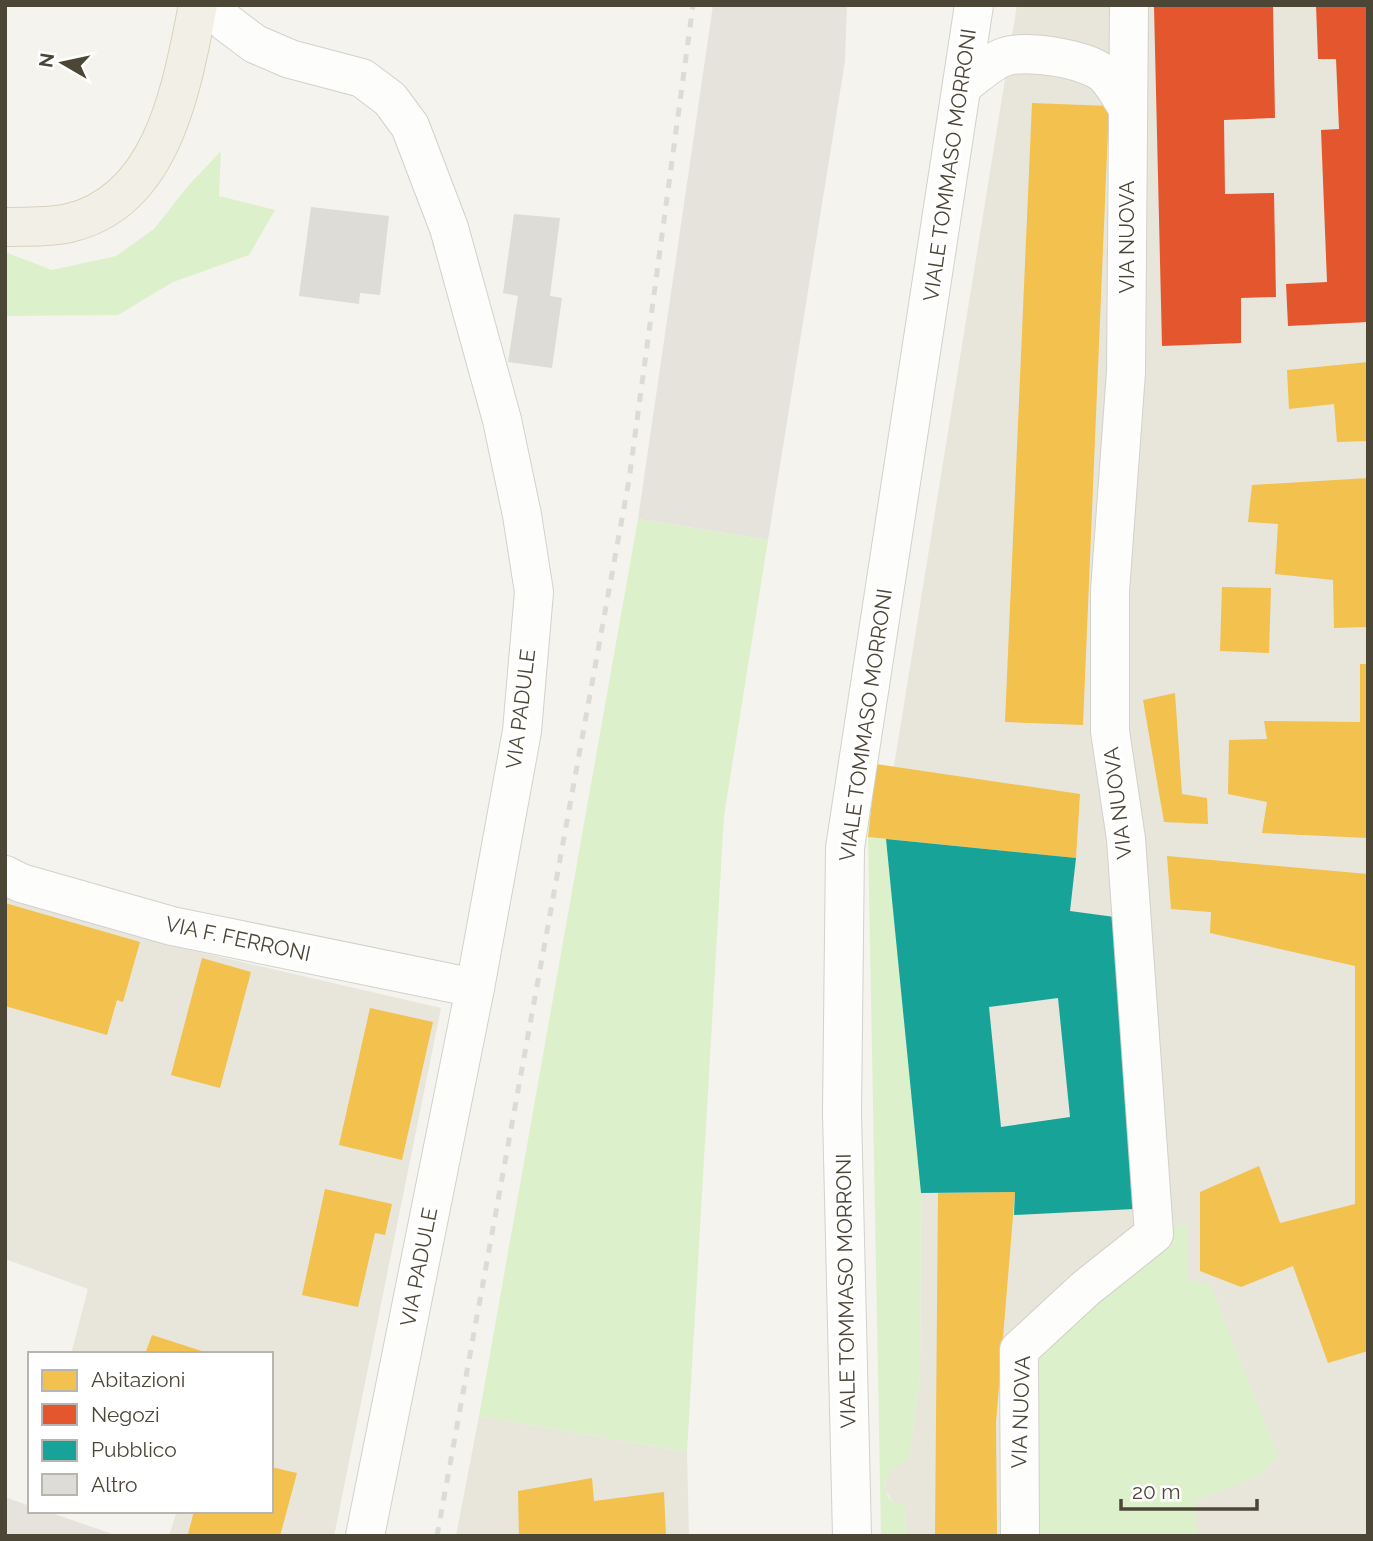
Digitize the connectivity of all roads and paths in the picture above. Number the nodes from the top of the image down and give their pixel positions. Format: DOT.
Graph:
graph roads {
  1 [pos="198,5"];
  2 [pos="210,5"];
  3 [pos="957,5"];
  4 [pos="974,5"];
  5 [pos="1129,6"];
  6 [pos="964,73"];
  7 [pos="1127,107"];
  8 [pos="5,209"];
  9 [pos="23,226"];
  10 [pos="5,875"];
  11 [pos="475,988"];
  12 [pos="365,1536"];
  13 [pos="852,1536"];
  14 [pos="1020,1536"];
  1 -- 9 [label="main road"];
  2 -- 11 [label="street, VIA PADULE"];
  3 -- 6 [label="street"];
  4 -- 6 [label="street, VIALE TOMMASO MORRONI"];
  5 -- 7 [label="street, VIA NUOVA"];
  6 -- 7 [label="street"];
  6 -- 13 [label="street, VIALE TOMMASO MORRONI"];
  7 -- 14 [label="street, VIA NUOVA"];
  8 -- 9 [label="main road"];
  10 -- 11 [label="street, VIA F. FERRONI"];
  11 -- 12 [label="street, VIA PADULE"];
}
